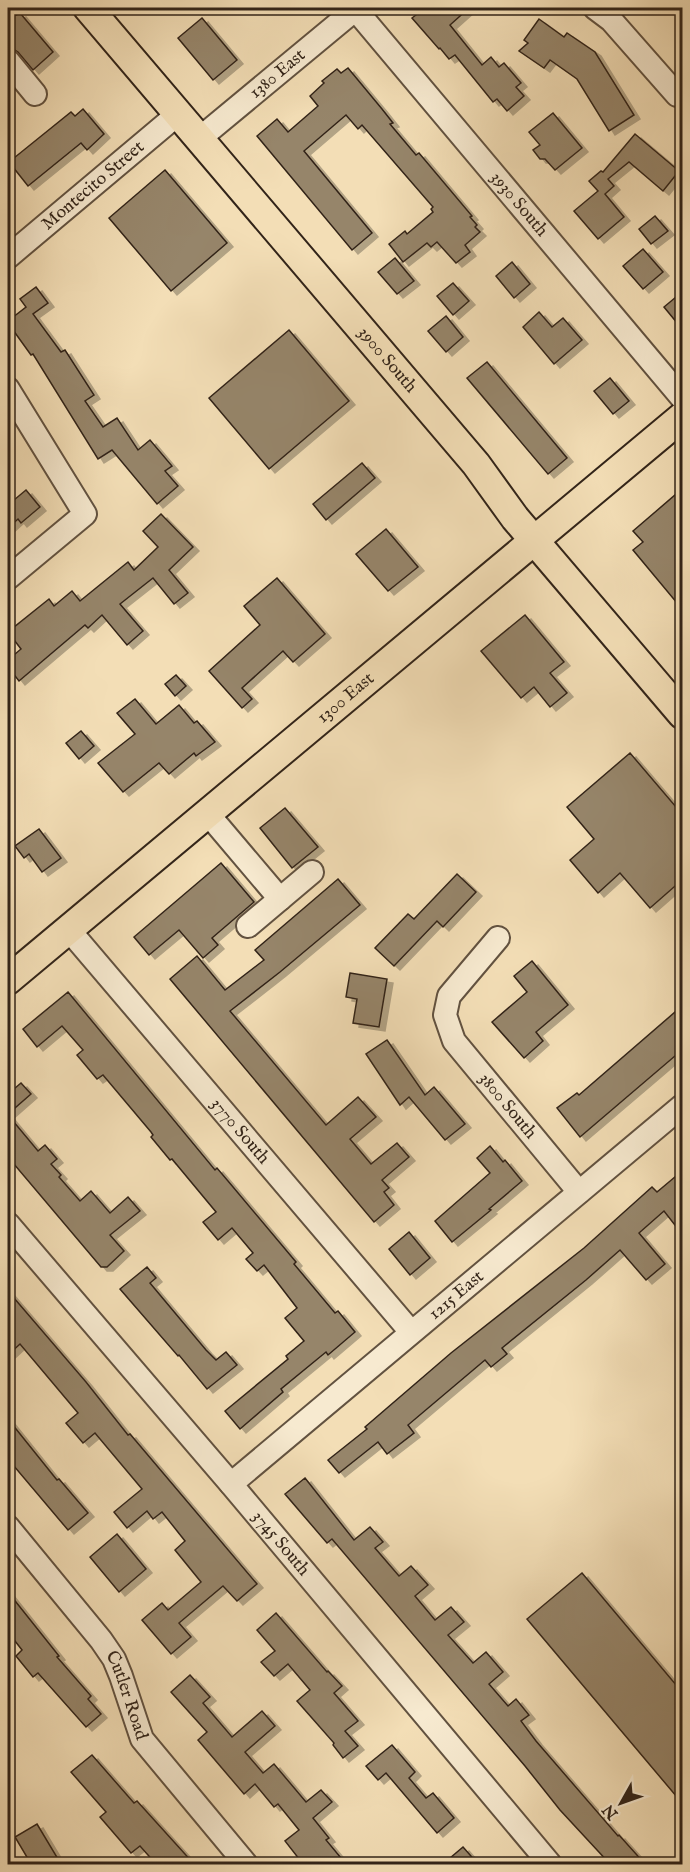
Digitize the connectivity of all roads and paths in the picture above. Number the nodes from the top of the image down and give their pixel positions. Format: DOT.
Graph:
graph roads {
  1 [pos="88,8"];
  2 [pos="356,8"];
  3 [pos="596,8"];
  4 [pos="8,61"];
  5 [pos="35,94"];
  6 [pos="677,95"];
  7 [pos="178,114"];
  8 [pos="199,139"];
  9 [pos="8,257"];
  10 [pos="8,389"];
  11 [pos="682,398"];
  12 [pos="682,417"];
  13 [pos="534,539"];
  14 [pos="8,578"];
  15 [pos="682,714"];
  16 [pos="208,814"];
  17 [pos="312,872"];
  18 [pos="280,899"];
  19 [pos="248,926"];
  20 [pos="69,930"];
  21 [pos="498,938"];
  22 [pos="8,980"];
  23 [pos="682,1106"];
  24 [pos="579,1192"];
  25 [pos="8,1224"];
  26 [pos="411,1332"];
  27 [pos="231,1484"];
  28 [pos="8,1527"];
  29 [pos="545,1863"];
  30 [pos="246,1864"];
  1 -- 7 [label="main road, 3900 South"];
  2 -- 8 [label="street, 1380 East"];
  2 -- 11 [label="street, 3930 South"];
  3 -- 6 [label="street"];
  4 -- 5 [label="street"];
  7 -- 8 [label="main road, 3900 South"];
  7 -- 9 [label="street, Montecito Street"];
  8 -- 13 [label="main road, 3900 South"];
  10 -- 14 [label="street"];
  12 -- 13 [label="main road, 1300 East"];
  13 -- 15 [label="main road, 3900 South"];
  13 -- 16 [label="main road, 1300 East"];
  16 -- 18 [label="street"];
  16 -- 20 [label="main road, 1300 East"];
  17 -- 18 [label="street"];
  18 -- 19 [label="street"];
  20 -- 22 [label="main road, 1300 East"];
  20 -- 26 [label="street, 3770 South"];
  21 -- 24 [label="street, 3800 South"];
  23 -- 24 [label="street, 1215 East"];
  24 -- 26 [label="street, 1215 East"];
  25 -- 27 [label="street, 3745 South"];
  26 -- 27 [label="street, 1215 East"];
  27 -- 29 [label="street, 3745 South"];
  28 -- 30 [label="street, Cutler Road"];
}
